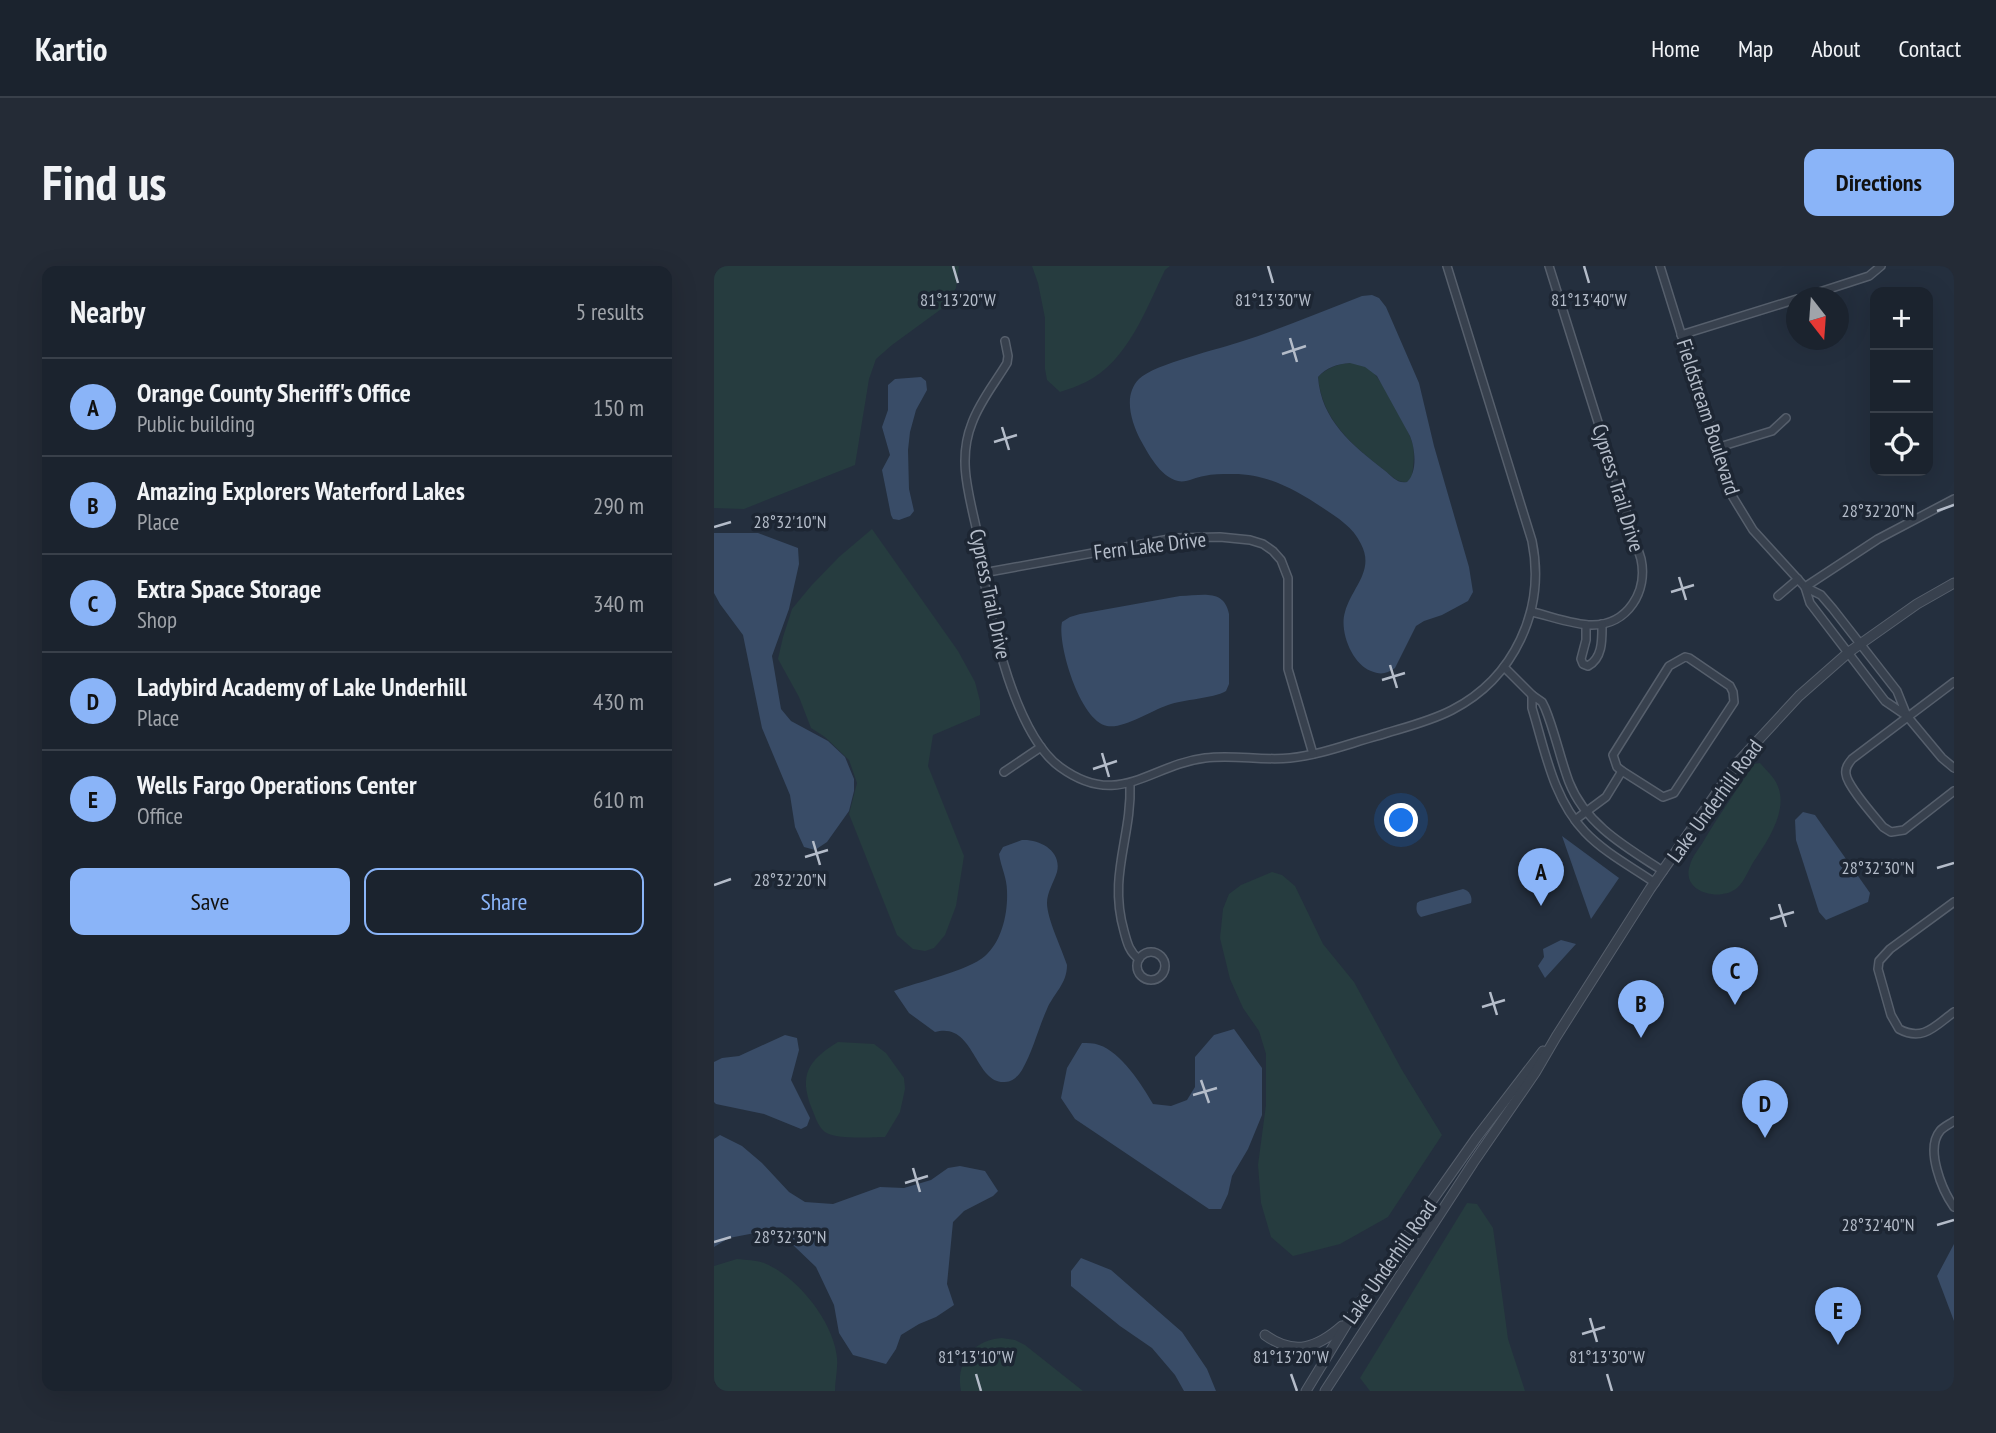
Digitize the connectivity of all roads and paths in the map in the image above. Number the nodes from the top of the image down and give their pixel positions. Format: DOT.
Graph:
graph roads {
  1 [pos="1447,266"];
  2 [pos="1549,266"];
  3 [pos="1660,266"];
  4 [pos="1881,266"];
  5 [pos="1834,287"];
  6 [pos="1786,302"];
  7 [pos="1681,335"];
  8 [pos="1006,341"];
  9 [pos="1786,418"];
  10 [pos="1716,449"];
  11 [pos="1954,499"];
  12 [pos="983,573"];
  13 [pos="1798,579"];
  14 [pos="1954,583"];
  15 [pos="1805,587"];
  16 [pos="1777,596"];
  17 [pos="1532,612"];
  18 [pos="1602,624"];
  19 [pos="1586,625"];
  20 [pos="1860,643"];
  21 [pos="1849,652"];
  22 [pos="1504,667"];
  23 [pos="1954,682"];
  24 [pos="1532,695"];
  25 [pos="1907,716"];
  26 [pos="1555,739"];
  27 [pos="1542,743"];
  28 [pos="1041,747"];
  29 [pos="1313,754"];
  30 [pos="1954,768"];
  31 [pos="1622,771"];
  32 [pos="1004,772"];
  33 [pos="1129,784"];
  34 [pos="1954,791"];
  35 [pos="1587,812"];
  36 [pos="1575,820"];
  37 [pos="1664,871"];
  38 [pos="1656,883"];
  39 [pos="1954,902"];
  40 [pos="1139,959"];
  41 [pos="1954,1012"];
  42 [pos="1556,1037"];
  43 [pos="1954,1121"];
  44 [pos="1954,1207"];
  45 [pos="1348,1320"];
  46 [pos="1265,1335"];
  47 [pos="1306,1391"];
  48 [pos="1325,1391"];
  1 -- 17 [label="street, Cypress Trail Drive"];
  2 -- 18 [label="street, Cypress Trail Drive"];
  3 -- 7 [label="street, Fieldstream Boulevard"];
  4 -- 5 [label="street"];
  6 -- 7 [label="street"];
  7 -- 10 [label="street, Fieldstream Boulevard"];
  8 -- 12 [label="street, Cypress Trail Drive"];
  9 -- 10 [label="street"];
  10 -- 13 [label="street, Fieldstream Boulevard"];
  11 -- 15 [label="street"];
  12 -- 28 [label="street, Cypress Trail Drive"];
  12 -- 29 [label="street, Fern Lake Drive"];
  13 -- 15 [label="street, Fieldstream Boulevard"];
  13 -- 16 [label="street"];
  14 -- 20 [label="street, Lake Underhill Road"];
  15 -- 20 [label="street, Fieldstream Boulevard"];
  15 -- 21 [label="street, Fieldstream Boulevard"];
  17 -- 19 [label="street, Cypress Trail Drive"];
  17 -- 22 [label="street, Cypress Trail Drive"];
  18 -- 19 [label="street, Cypress Trail Drive"];
  18 -- 19 [label="street"];
  20 -- 21 [label="street, Lake Underhill Road"];
  20 -- 25 [label="street, Fieldstream Boulevard"];
  21 -- 25 [label="street, Fieldstream Boulevard"];
  21 -- 37 [label="street, Lake Underhill Road"];
  22 -- 24 [label="street"];
  22 -- 29 [label="street, Cypress Trail Drive"];
  23 -- 25 [label="street"];
  24 -- 26 [label="street"];
  24 -- 27 [label="street"];
  25 -- 30 [label="street"];
  25 -- 34 [label="street"];
  26 -- 27 [label="street"];
  26 -- 35 [label="street"];
  27 -- 36 [label="street"];
  28 -- 32 [label="street"];
  28 -- 33 [label="street, Cypress Trail Drive"];
  29 -- 33 [label="street, Cypress Trail Drive"];
  31 -- 31 [label="street"];
  31 -- 35 [label="street"];
  33 -- 40 [label="street"];
  35 -- 36 [label="street"];
  35 -- 37 [label="street"];
  36 -- 38 [label="street"];
  37 -- 38 [label="street, Lake Underhill Road"];
  38 -- 42 [label="street, Lake Underhill Road"];
  39 -- 41 [label="street"];
  40 -- 40 [label="street"];
  42 -- 45 [label="street, Lake Underhill Road"];
  42 -- 48 [label="street, Lake Underhill Road"];
  43 -- 44 [label="street"];
  45 -- 46 [label="street"];
  45 -- 47 [label="street, Lake Underhill Road"];
}
